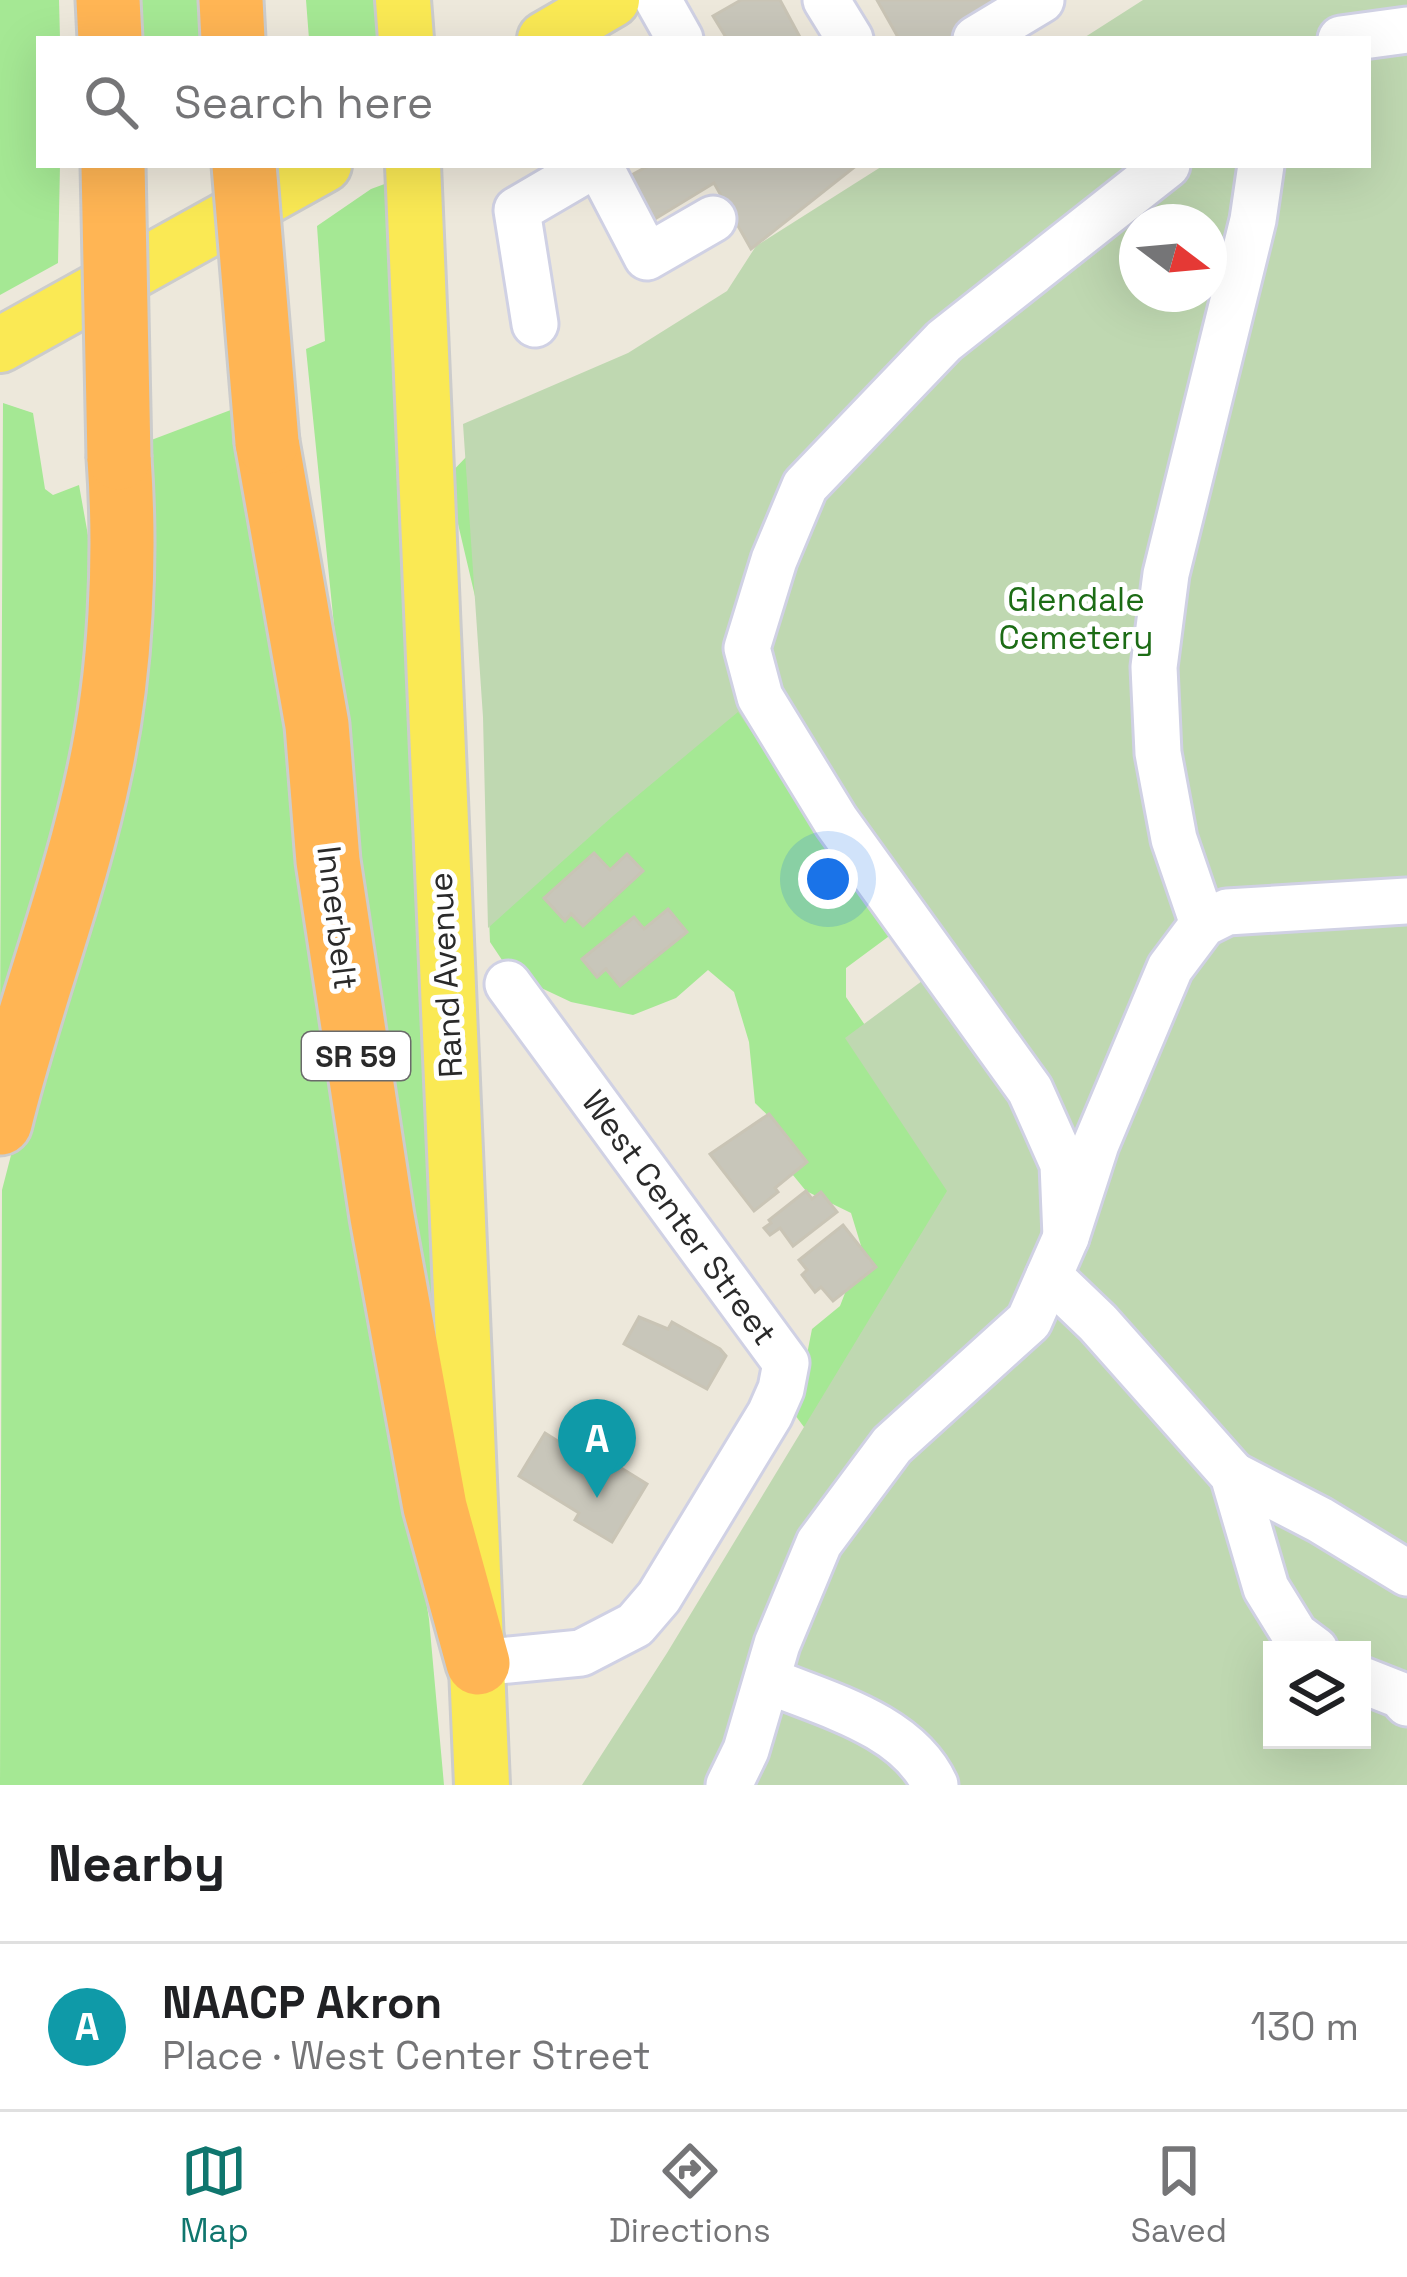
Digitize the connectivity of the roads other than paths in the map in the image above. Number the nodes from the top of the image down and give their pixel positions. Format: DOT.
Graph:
graph roads {
  1 [pos="109,0"];
  2 [pos="403,0"];
  3 [pos="612,0"];
  4 [pos="658,0"];
  5 [pos="826,0"];
  6 [pos="1041,0"];
  7 [pos="550,23"];
  8 [pos="1407,30"];
  9 [pos="110,36"];
  10 [pos="406,36"];
  11 [pos="678,36"];
  12 [pos="848,36"];
  13 [pos="981,36"];
  14 [pos="1363,36"];
  15 [pos="113,168"];
  16 [pos="244,168"];
  17 [pos="319,168"];
  18 [pos="412,168"];
  19 [pos="592,168"];
  20 [pos="599,168"];
  21 [pos="1163,168"];
  22 [pos="1262,168"];
  23 [pos="713,219"];
  24 [pos="535,324"];
  25 [pos="0,345"];
  26 [pos="1407,901"];
  27 [pos="1203,925"];
  28 [pos="508,984"];
  29 [pos="0,1123"];
  30 [pos="1058,1257"];
  31 [pos="1233,1475"];
  32 [pos="1407,1573"];
  33 [pos="1303,1641"];
  34 [pos="478,1663"];
  35 [pos="767,1680"];
  36 [pos="1371,1684"];
  37 [pos="1407,1702"];
  38 [pos="482,1785"];
  39 [pos="729,1785"];
  40 [pos="935,1785"];
  1 -- 9 [label="highway"];
  2 -- 10 [label="main road"];
  3 -- 7 [label="main road"];
  4 -- 11 [label="street"];
  5 -- 12 [label="street"];
  6 -- 13 [label="street"];
  8 -- 14 [label="street"];
  15 -- 29 [label="highway, bridge"];
  16 -- 34 [label="highway, Innerbelt / SR 59, bridge"];
  17 -- 25 [label="main road"];
  18 -- 34 [label="main road, Rand Avenue"];
  19 -- 24 [label="street"];
  20 -- 23 [label="street"];
  21 -- 30 [label="street"];
  22 -- 27 [label="street"];
  26 -- 27 [label="street"];
  27 -- 30 [label="street"];
  28 -- 34 [label="street, West Center Street"];
  30 -- 31 [label="street"];
  30 -- 35 [label="street"];
  31 -- 32 [label="street"];
  31 -- 33 [label="street"];
  34 -- 38 [label="main road, Rand Avenue / SR 59"];
  35 -- 39 [label="street"];
  35 -- 40 [label="street"];
  36 -- 37 [label="street"];
}
